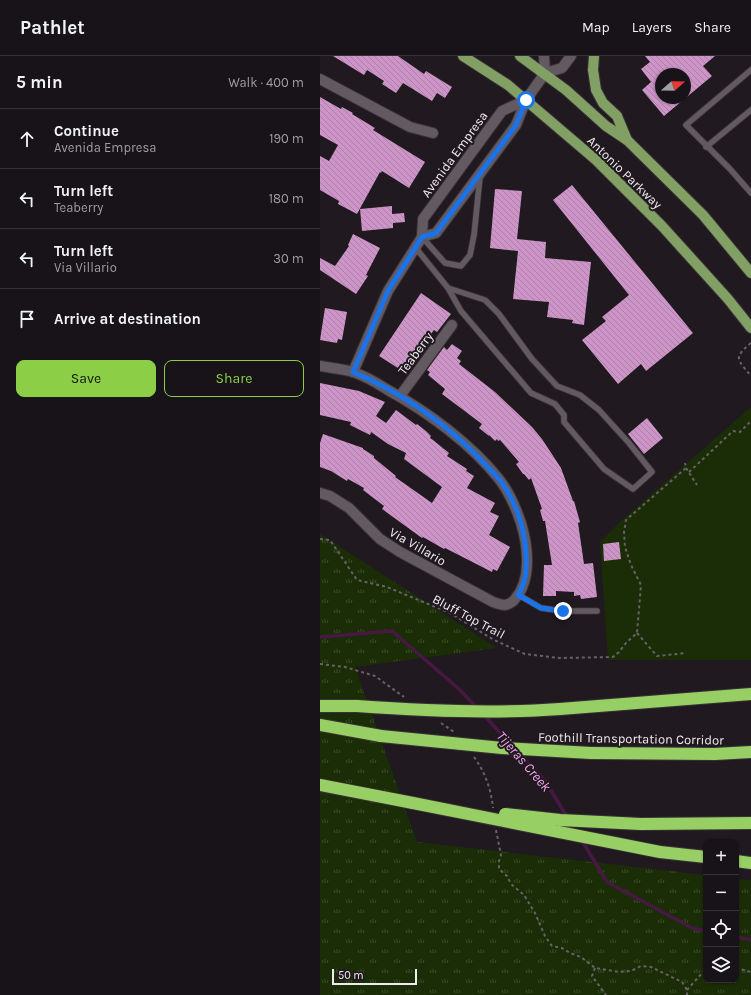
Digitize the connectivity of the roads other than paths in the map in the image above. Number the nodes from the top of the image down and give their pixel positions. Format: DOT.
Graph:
graph roads {
  1 [pos="463,56"];
  2 [pos="520,56"];
  3 [pos="544,56"];
  4 [pos="571,56"];
  5 [pos="594,56"];
  6 [pos="751,70"];
  7 [pos="545,73"];
  8 [pos="320,79"];
  9 [pos="526,100"];
  10 [pos="751,110"];
  11 [pos="432,133"];
  12 [pos="627,140"];
  13 [pos="706,146"];
  14 [pos="480,174"];
  15 [pos="751,193"];
  16 [pos="422,237"];
  17 [pos="416,247"];
  18 [pos="751,273"];
  19 [pos="448,288"];
  20 [pos="452,325"];
  21 [pos="751,328"];
  22 [pos="320,366"];
  23 [pos="353,372"];
  24 [pos="400,396"];
  25 [pos="320,493"];
  26 [pos="515,599"];
  27 [pos="597,611"];
  28 [pos="751,694"];
  29 [pos="320,706"];
  30 [pos="320,725"];
  31 [pos="751,752"];
  32 [pos="320,785"];
  33 [pos="413,803"];
  34 [pos="751,823"];
  35 [pos="703,857"];
  36 [pos="739,861"];
  37 [pos="751,863"];
  1 -- 9 [label="main road, Antonio Parkway"];
  2 -- 7 [label="main road, Antonio Parkway"];
  3 -- 7 [label="street"];
  4 -- 7 [label="street"];
  5 -- 12 [label="main road"];
  6 -- 13 [label="lane"];
  7 -- 9 [label="street"];
  7 -- 12 [label="main road, Antonio Parkway"];
  8 -- 11 [label="street"];
  9 -- 14 [label="street"];
  9 -- 16 [label="street, Avenida Empresa"];
  9 -- 21 [label="main road, Antonio Parkway"];
  10 -- 13 [label="lane"];
  12 -- 18 [label="main road, Antonio Parkway"];
  13 -- 15 [label="lane"];
  14 -- 16 [label="street"];
  14 -- 16 [label="lane"];
  16 -- 17 [label="street, Avenida Empresa"];
  17 -- 19 [label="lane"];
  17 -- 23 [label="street, Avenida Empresa"];
  19 -- 19 [label="lane"];
  20 -- 24 [label="street, Teaberry"];
  22 -- 23 [label="street"];
  23 -- 24 [label="street"];
  24 -- 26 [label="street"];
  25 -- 26 [label="street, Via Villario"];
  26 -- 27 [label="lane, Via Villario"];
  28 -- 29 [label="highway, bridge"];
  30 -- 31 [label="highway, Foothill Transportation Corridor, bridge"];
  32 -- 33 [label="highway"];
  33 -- 34 [label="highway, bridge"];
  33 -- 35 [label="highway, bridge"];
  36 -- 37 [label="highway"];
}
